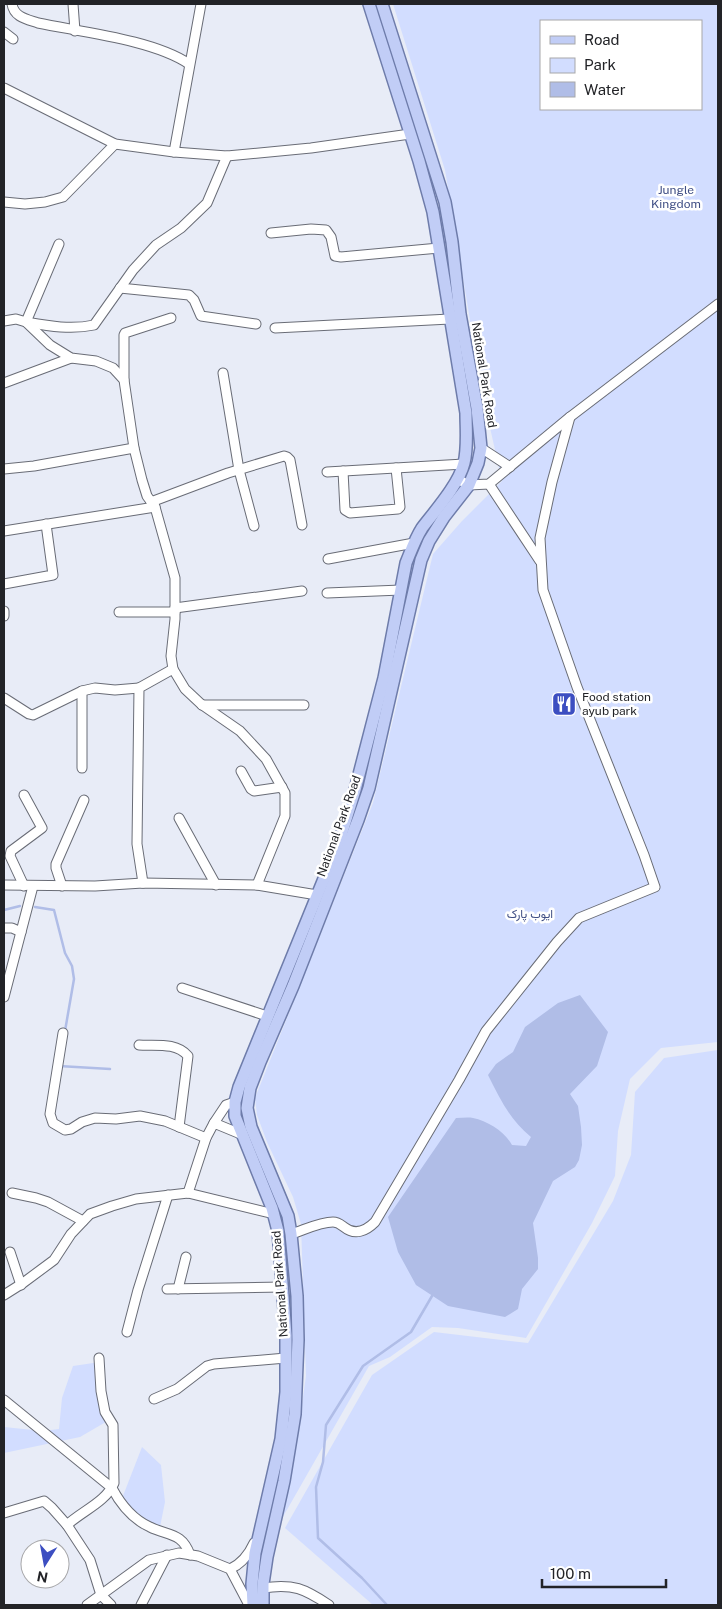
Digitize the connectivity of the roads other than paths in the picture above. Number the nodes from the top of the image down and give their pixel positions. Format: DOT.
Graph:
graph roads {
  1 [pos="12,4"];
  2 [pos="73,4"];
  3 [pos="201,4"];
  4 [pos="370,4"];
  5 [pos="382,4"];
  6 [pos="75,31"];
  7 [pos="4,32"];
  8 [pos="13,39"];
  9 [pos="189,64"];
  10 [pos="4,88"];
  11 [pos="410,134"];
  12 [pos="115,144"];
  13 [pos="174,152"];
  14 [pos="227,156"];
  15 [pos="4,202"];
  16 [pos="271,233"];
  17 [pos="59,244"];
  18 [pos="439,248"];
  19 [pos="120,288"];
  20 [pos="718,304"];
  21 [pos="171,318"];
  22 [pos="450,319"];
  23 [pos="4,321"];
  24 [pos="26,322"];
  25 [pos="256,324"];
  26 [pos="275,328"];
  27 [pos="71,358"];
  28 [pos="222,373"];
  29 [pos="124,380"];
  30 [pos="4,382"];
  31 [pos="570,417"];
  32 [pos="553,431"];
  33 [pos="564,436"];
  34 [pos="134,448"];
  35 [pos="481,448"];
  36 [pos="464,464"];
  37 [pos="510,467"];
  38 [pos="396,468"];
  39 [pos="4,469"];
  40 [pos="239,470"];
  41 [pos="343,471"];
  42 [pos="327,472"];
  43 [pos="457,479"];
  44 [pos="489,484"];
  45 [pos="468,485"];
  46 [pos="153,504"];
  47 [pos="46,524"];
  48 [pos="302,525"];
  49 [pos="254,526"];
  50 [pos="4,531"];
  51 [pos="414,543"];
  52 [pos="328,559"];
  53 [pos="540,561"];
  54 [pos="4,584"];
  55 [pos="401,590"];
  56 [pos="302,591"];
  57 [pos="327,593"];
  58 [pos="175,610"];
  59 [pos="4,611"];
  60 [pos="120,612"];
  61 [pos="4,616"];
  62 [pos="173,670"];
  63 [pos="139,688"];
  64 [pos="82,690"];
  65 [pos="4,698"];
  66 [pos="202,705"];
  67 [pos="304,705"];
  68 [pos="82,768"];
  69 [pos="241,770"];
  70 [pos="360,770"];
  71 [pos="373,773"];
  72 [pos="282,787"];
  73 [pos="24,795"];
  74 [pos="84,800"];
  75 [pos="179,818"];
  76 [pos="143,883"];
  77 [pos="216,884"];
  78 [pos="4,885"];
  79 [pos="257,885"];
  80 [pos="24,886"];
  81 [pos="33,886"];
  82 [pos="62,886"];
  83 [pos="317,895"];
  84 [pos="4,928"];
  85 [pos="21,932"];
  86 [pos="182,988"];
  87 [pos="4,997"];
  88 [pos="280,1000"];
  89 [pos="267,1016"];
  90 [pos="63,1033"];
  91 [pos="139,1045"];
  92 [pos="235,1102"];
  93 [pos="214,1123"];
  94 [pos="179,1126"];
  95 [pos="243,1135"];
  96 [pos="206,1138"];
  97 [pos="12,1193"];
  98 [pos="188,1193"];
  99 [pos="168,1195"];
  100 [pos="274,1214"];
  101 [pos="83,1221"];
  102 [pos="292,1234"];
  103 [pos="10,1252"];
  104 [pos="186,1257"];
  105 [pos="21,1285"];
  106 [pos="283,1287"];
  107 [pos="167,1289"];
  108 [pos="178,1289"];
  109 [pos="4,1295"];
  110 [pos="127,1332"];
  111 [pos="100,1358"];
  112 [pos="286,1358"];
  113 [pos="154,1399"];
  114 [pos="4,1400"];
  115 [pos="112,1488"];
  116 [pos="4,1513"];
  117 [pos="66,1525"];
  118 [pos="260,1530"];
  119 [pos="190,1555"];
  120 [pos="167,1556"];
  121 [pos="230,1569"];
  122 [pos="263,1588"];
  123 [pos="101,1595"];
  124 [pos="87,1605"];
  125 [pos="110,1605"];
  126 [pos="141,1605"];
  127 [pos="251,1605"];
  128 [pos="264,1605"];
  129 [pos="329,1605"];
  1 -- 6 [label="street"];
  2 -- 6 [label="street"];
  3 -- 9 [label="street"];
  4 -- 11 [label="main road, National Park Road"];
  5 -- 35 [label="main road, National Park Road"];
  6 -- 9 [label="street"];
  7 -- 8 [label="street"];
  9 -- 13 [label="street"];
  10 -- 12 [label="street"];
  11 -- 14 [label="street"];
  11 -- 18 [label="main road, National Park Road"];
  12 -- 13 [label="street"];
  12 -- 15 [label="street"];
  13 -- 14 [label="street"];
  14 -- 19 [label="street"];
  16 -- 18 [label="street"];
  17 -- 24 [label="street"];
  18 -- 22 [label="main road, National Park Road"];
  19 -- 24 [label="street"];
  19 -- 25 [label="street"];
  20 -- 31 [label="street"];
  21 -- 29 [label="street"];
  22 -- 26 [label="street"];
  22 -- 36 [label="main road, National Park Road"];
  23 -- 24 [label="street"];
  24 -- 27 [label="street"];
  27 -- 29 [label="street"];
  27 -- 30 [label="street"];
  28 -- 40 [label="street"];
  29 -- 34 [label="street"];
  31 -- 32 [label="street"];
  31 -- 33 [label="street"];
  32 -- 33 [label="street"];
  32 -- 37 [label="street"];
  33 -- 53 [label="street"];
  34 -- 39 [label="street"];
  34 -- 46 [label="street"];
  35 -- 37 [label="street"];
  35 -- 45 [label="main road, National Park Road"];
  36 -- 38 [label="street"];
  36 -- 43 [label="main road, National Park Road"];
  37 -- 44 [label="street"];
  38 -- 41 [label="street"];
  38 -- 41 [label="street"];
  40 -- 46 [label="street"];
  40 -- 48 [label="street"];
  40 -- 49 [label="street"];
  41 -- 42 [label="street"];
  43 -- 45 [label="street"];
  43 -- 51 [label="main road, National Park Road"];
  44 -- 45 [label="street"];
  44 -- 53 [label="street"];
  45 -- 71 [label="main road, National Park Road"];
  46 -- 47 [label="street"];
  46 -- 58 [label="street"];
  47 -- 50 [label="street"];
  47 -- 54 [label="street"];
  51 -- 52 [label="street"];
  51 -- 55 [label="main road, National Park Road"];
  53 -- 102 [label="street"];
  55 -- 57 [label="street"];
  55 -- 70 [label="main road, National Park Road"];
  56 -- 58 [label="street"];
  58 -- 60 [label="street"];
  58 -- 62 [label="street"];
  59 -- 61 [label="street"];
  62 -- 63 [label="street"];
  62 -- 66 [label="street"];
  63 -- 64 [label="street"];
  63 -- 76 [label="street"];
  64 -- 65 [label="street"];
  64 -- 68 [label="street"];
  66 -- 67 [label="street"];
  66 -- 72 [label="street"];
  69 -- 72 [label="street"];
  70 -- 71 [label="main road"];
  70 -- 83 [label="main road, National Park Road"];
  71 -- 88 [label="main road, National Park Road"];
  72 -- 79 [label="street"];
  73 -- 80 [label="street"];
  74 -- 82 [label="street"];
  75 -- 77 [label="street"];
  76 -- 77 [label="street"];
  76 -- 82 [label="street"];
  77 -- 79 [label="street"];
  78 -- 80 [label="street"];
  79 -- 83 [label="street"];
  80 -- 81 [label="street"];
  81 -- 82 [label="street"];
  81 -- 85 [label="street"];
  83 -- 88 [label="main road, National Park Road"];
  84 -- 85 [label="street"];
  85 -- 87 [label="street"];
  86 -- 89 [label="street"];
  88 -- 89 [label="main road, National Park Road"];
  88 -- 102 [label="main road, National Park Road"];
  89 -- 92 [label="main road, National Park Road"];
  90 -- 94 [label="street"];
  91 -- 94 [label="street"];
  92 -- 93 [label="street"];
  92 -- 95 [label="main road, National Park Road"];
  93 -- 95 [label="street"];
  93 -- 96 [label="street"];
  94 -- 96 [label="street"];
  95 -- 100 [label="main road, National Park Road"];
  96 -- 98 [label="street"];
  97 -- 101 [label="street"];
  98 -- 99 [label="street"];
  98 -- 100 [label="street"];
  99 -- 101 [label="street"];
  99 -- 110 [label="street"];
  100 -- 106 [label="main road, National Park Road"];
  101 -- 105 [label="street"];
  102 -- 122 [label="main road, National Park Road"];
  103 -- 105 [label="street"];
  104 -- 108 [label="street"];
  105 -- 109 [label="street"];
  106 -- 108 [label="street"];
  106 -- 112 [label="main road, National Park Road"];
  107 -- 108 [label="street"];
  111 -- 115 [label="street"];
  112 -- 113 [label="street"];
  112 -- 118 [label="main road, National Park Road"];
  114 -- 115 [label="street"];
  115 -- 117 [label="street"];
  115 -- 119 [label="street"];
  116 -- 117 [label="street"];
  117 -- 123 [label="street"];
  118 -- 121 [label="street"];
  118 -- 127 [label="main road, National Park Road"];
  119 -- 120 [label="street"];
  119 -- 121 [label="street"];
  120 -- 123 [label="street"];
  120 -- 126 [label="street"];
  121 -- 127 [label="street"];
  122 -- 128 [label="main road, National Park Road"];
  122 -- 129 [label="street"];
  123 -- 124 [label="street"];
  123 -- 125 [label="street"];
}
